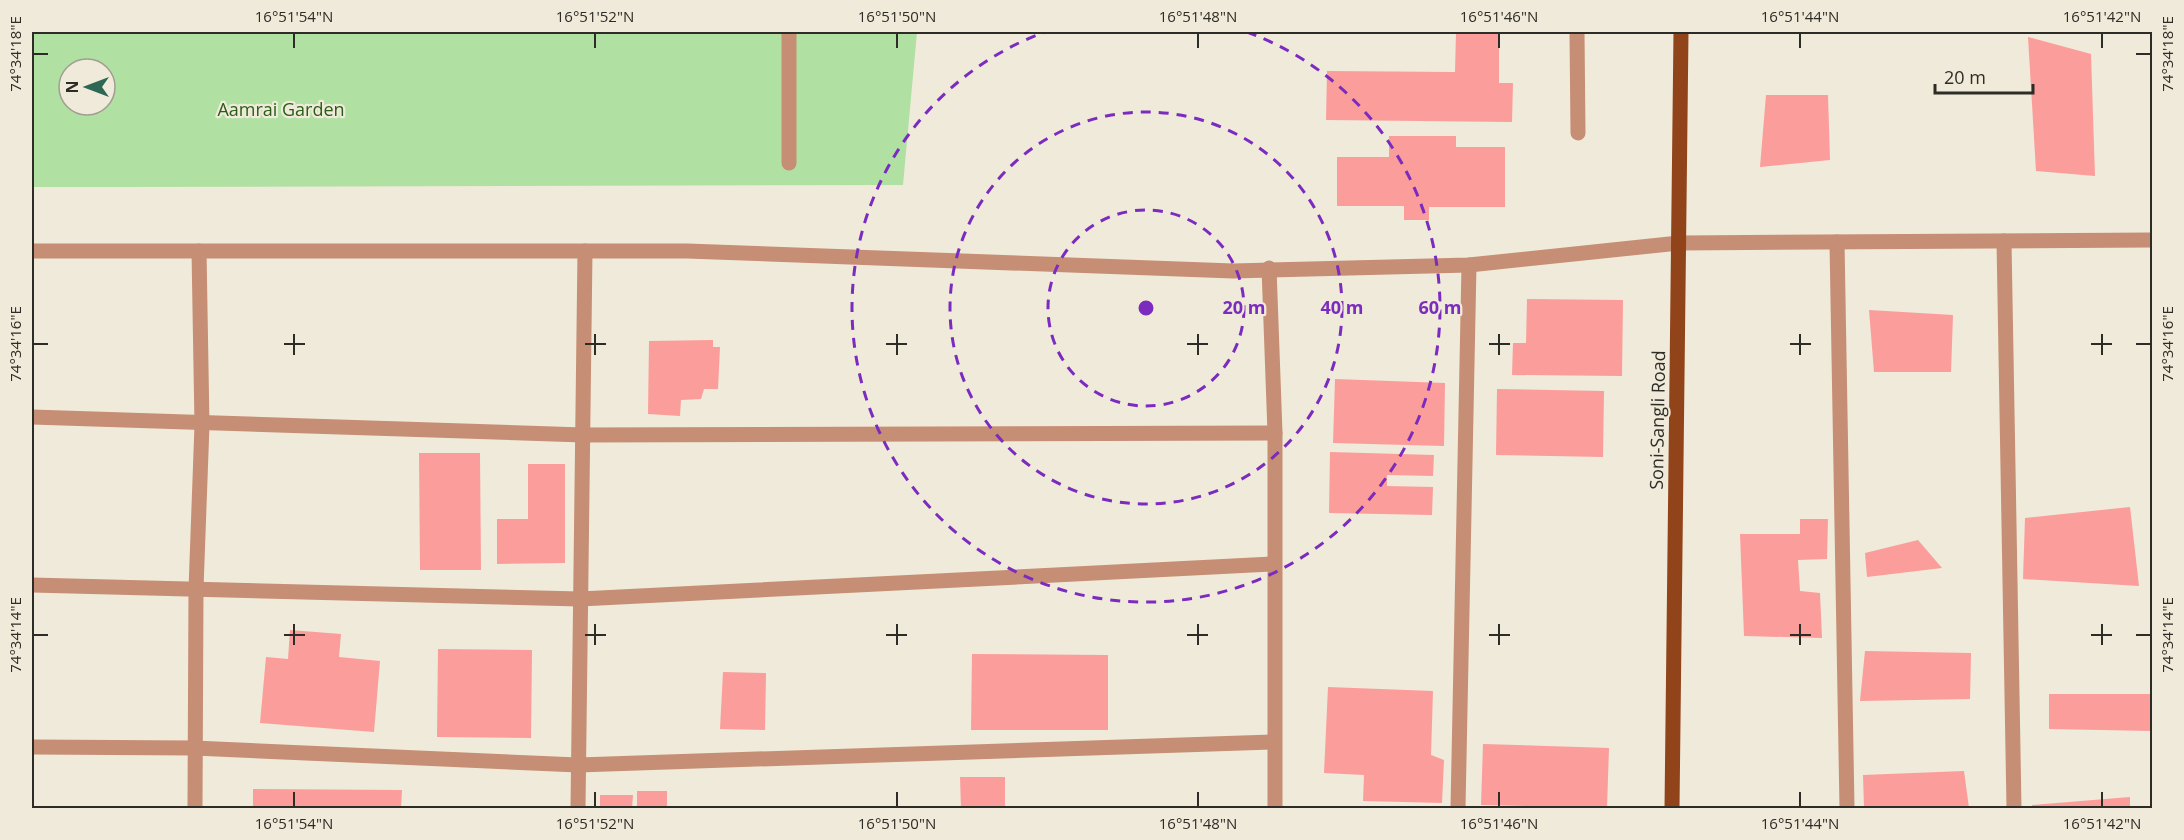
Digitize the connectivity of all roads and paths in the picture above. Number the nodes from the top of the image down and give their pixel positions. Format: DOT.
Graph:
graph roads {
  1 [pos="789,32"];
  2 [pos="1577,32"];
  3 [pos="1681,32"];
  4 [pos="1578,133"];
  5 [pos="789,163"];
  6 [pos="2152,240"];
  7 [pos="2004,241"];
  8 [pos="1838,242"];
  9 [pos="1679,243"];
  10 [pos="32,251"];
  11 [pos="199,251"];
  12 [pos="585,251"];
  13 [pos="1469,265"];
  14 [pos="1269,268"];
  15 [pos="32,417"];
  16 [pos="202,425"];
  17 [pos="1275,433"];
  18 [pos="583,435"];
  19 [pos="1274,564"];
  20 [pos="32,585"];
  21 [pos="196,589"];
  22 [pos="580,599"];
  23 [pos="1274,742"];
  24 [pos="32,747"];
  25 [pos="194,748"];
  26 [pos="578,765"];
  27 [pos="195,808"];
  28 [pos="578,808"];
  29 [pos="1275,808"];
  30 [pos="1458,808"];
  31 [pos="1672,808"];
  32 [pos="1847,808"];
  33 [pos="2014,808"];
  1 -- 5 [label="street"];
  2 -- 4 [label="street"];
  3 -- 9 [label="main road, Soni-Sangli Road"];
  6 -- 7 [label="street"];
  7 -- 8 [label="street"];
  7 -- 33 [label="street"];
  8 -- 9 [label="street"];
  8 -- 32 [label="street"];
  9 -- 13 [label="street"];
  9 -- 31 [label="main road, Soni-Sangli Road"];
  10 -- 11 [label="street"];
  11 -- 12 [label="street"];
  11 -- 16 [label="street"];
  12 -- 14 [label="street"];
  12 -- 18 [label="street"];
  13 -- 14 [label="street"];
  13 -- 30 [label="street"];
  14 -- 17 [label="street"];
  15 -- 16 [label="street"];
  16 -- 18 [label="street"];
  16 -- 21 [label="street"];
  17 -- 18 [label="street"];
  17 -- 19 [label="street"];
  18 -- 22 [label="street"];
  19 -- 22 [label="street"];
  19 -- 23 [label="street"];
  20 -- 21 [label="street"];
  21 -- 22 [label="street"];
  21 -- 25 [label="street"];
  22 -- 26 [label="street"];
  23 -- 26 [label="street"];
  23 -- 29 [label="street"];
  24 -- 25 [label="street"];
  25 -- 26 [label="street"];
  25 -- 27 [label="street"];
  26 -- 28 [label="street"];
}
